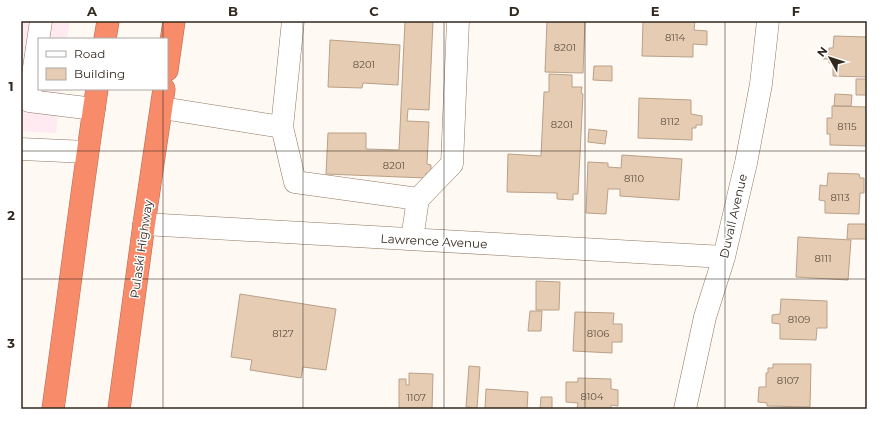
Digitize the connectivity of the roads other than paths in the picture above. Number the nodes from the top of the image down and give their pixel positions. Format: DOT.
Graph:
graph roads {
  1 [pos="41,21"];
  2 [pos="108,21"];
  3 [pos="174,21"];
  4 [pos="293,21"];
  5 [pos="458,21"];
  6 [pos="768,21"];
  7 [pos="105,38"];
  8 [pos="168,63"];
  9 [pos="96,99"];
  10 [pos="163,99"];
  11 [pos="25,101"];
  12 [pos="282,127"];
  13 [pos="21,149"];
  14 [pos="88,152"];
  15 [pos="418,199"];
  16 [pos="144,224"];
  17 [pos="412,239"];
  18 [pos="724,257"];
  19 [pos="53,409"];
  20 [pos="119,409"];
  21 [pos="685,409"];
  1 -- 11 [label="street"];
  2 -- 7 [label="highway"];
  3 -- 8 [label="highway"];
  4 -- 12 [label="street"];
  5 -- 15 [label="street"];
  6 -- 18 [label="street, Duvall Avenue"];
  9 -- 11 [label="street"];
  9 -- 14 [label="highway"];
  10 -- 12 [label="street"];
  10 -- 16 [label="highway, Pulaski Highway"];
  12 -- 15 [label="street"];
  13 -- 14 [label="street"];
  14 -- 19 [label="highway"];
  15 -- 17 [label="street"];
  16 -- 17 [label="street, Lawrence Avenue"];
  16 -- 20 [label="highway, Pulaski Highway"];
  17 -- 18 [label="street, Lawrence Avenue"];
  18 -- 21 [label="street, Duvall Avenue"];
}
